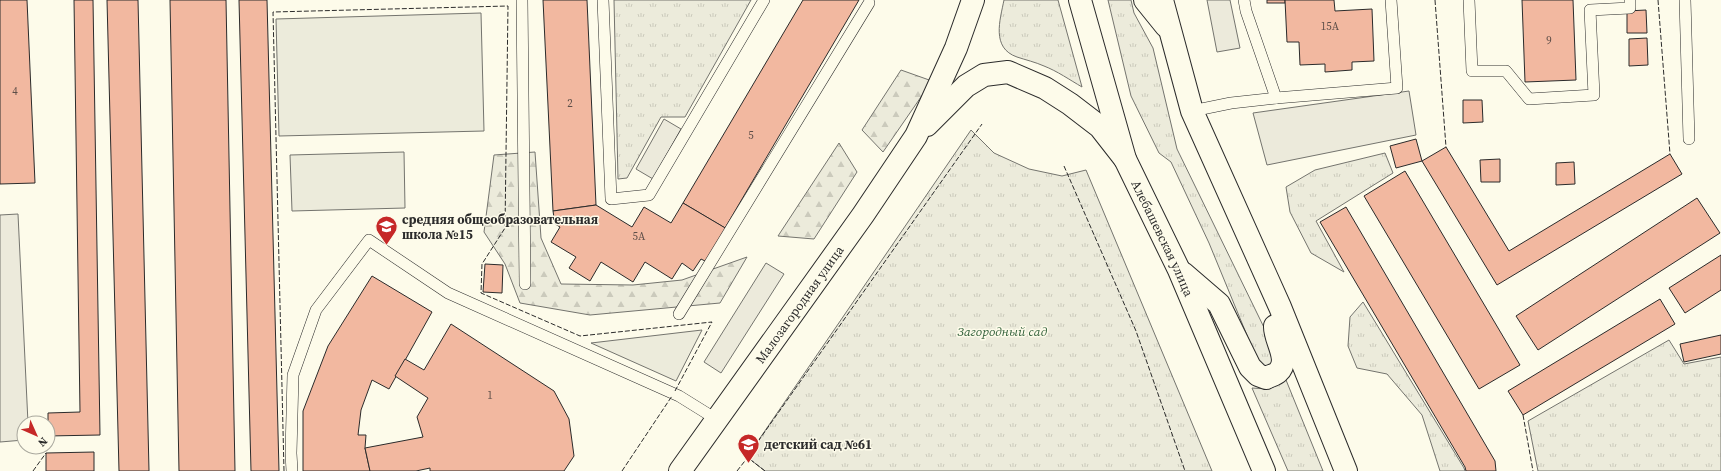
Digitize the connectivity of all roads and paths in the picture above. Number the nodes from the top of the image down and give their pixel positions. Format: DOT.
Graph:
graph roads {
  1 [pos="522,0"];
  2 [pos="603,0"];
  3 [pos="764,0"];
  4 [pos="973,0"];
  5 [pos="1080,0"];
  6 [pos="1145,0"];
  7 [pos="1162,0"];
  8 [pos="1244,0"];
  9 [pos="1391,0"];
  10 [pos="1469,0"];
  11 [pos="1630,0"];
  12 [pos="1685,0"];
  13 [pos="869,3"];
  14 [pos="1169,30"];
  15 [pos="1276,98"];
  16 [pos="1192,111"];
  17 [pos="916,136"];
  18 [pos="1689,139"];
  19 [pos="1125,159"];
  20 [pos="1179,270"];
  21 [pos="525,284"];
  22 [pos="1280,307"];
  23 [pos="679,314"];
  24 [pos="716,419"];
  25 [pos="292,471"];
  26 [pos="680,471"];
  27 [pos="1264,471"];
  28 [pos="1346,471"];
  1 -- 21 [label="lane"];
  2 -- 3 [label="lane"];
  4 -- 17 [label="main road, Малозагородная улица"];
  5 -- 19 [label="main road, Алебашевская улица"];
  6 -- 14 [label="main road"];
  7 -- 14 [label="main road"];
  8 -- 15 [label="lane"];
  9 -- 15 [label="lane"];
  10 -- 11 [label="lane"];
  12 -- 18 [label="lane"];
  13 -- 23 [label="lane"];
  14 -- 16 [label="main road"];
  15 -- 16 [label="lane"];
  16 -- 22 [label="main road"];
  17 -- 19 [label="main road, Малозагородная улица"];
  17 -- 24 [label="main road, Малозагородная улица"];
  19 -- 20 [label="main road, Алебашевская улица"];
  20 -- 22 [label="main road"];
  20 -- 27 [label="main road, Алебашевская улица"];
  22 -- 28 [label="main road"];
  24 -- 25 [label="lane"];
  24 -- 26 [label="main road, Малозагородная улица"];
}
